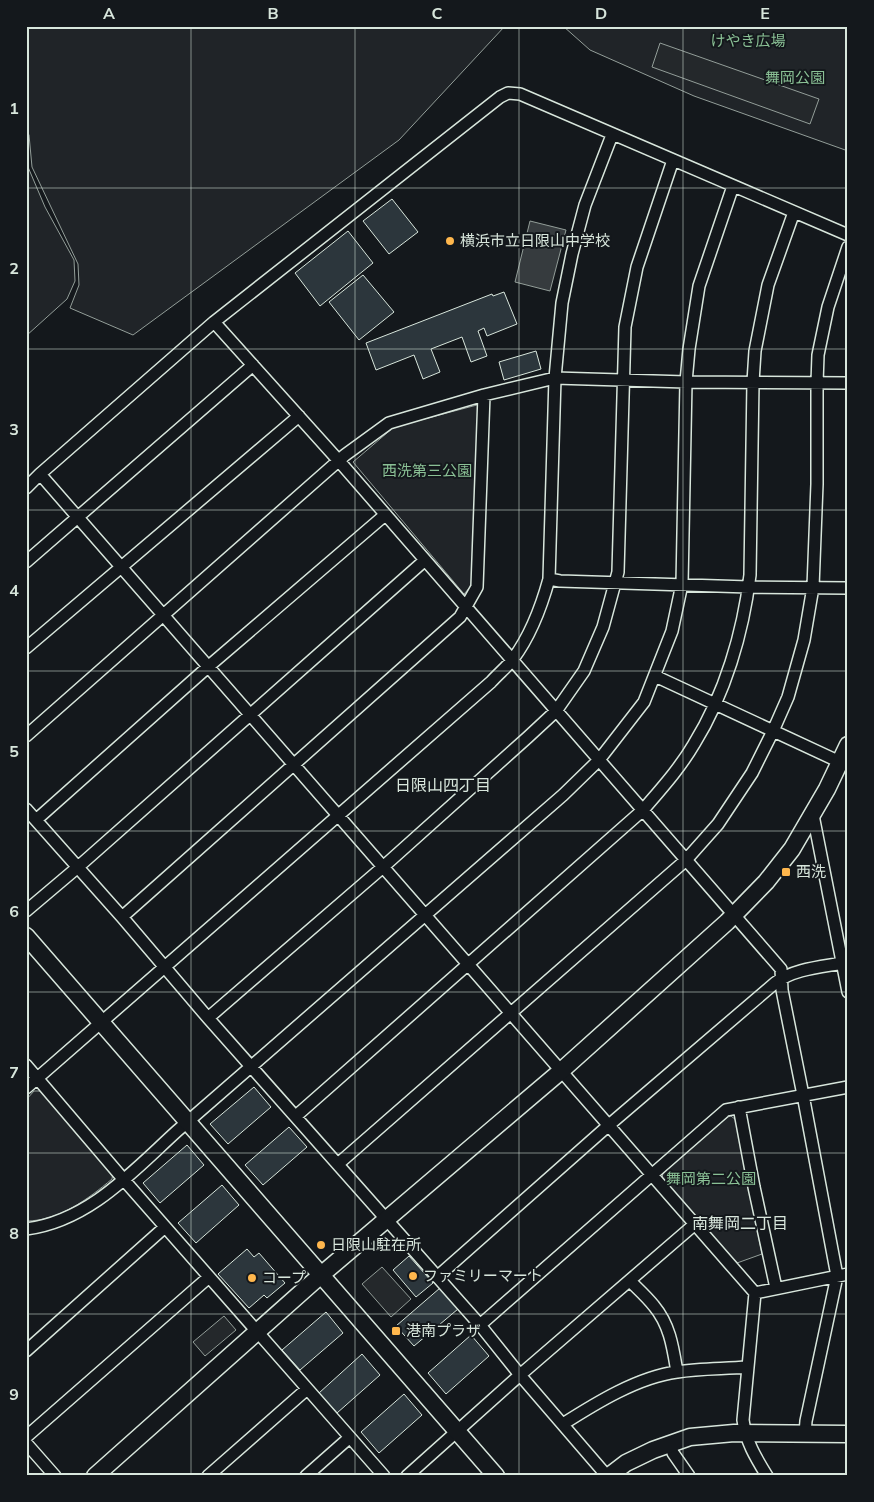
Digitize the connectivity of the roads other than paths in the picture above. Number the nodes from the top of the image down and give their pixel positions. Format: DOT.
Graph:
graph roads {
  1 [pos="612,135"];
  2 [pos="673,160"];
  3 [pos="733,186"];
  4 [pos="794,212"];
  5 [pos="848,235"];
  6 [pos="848,247"];
  7 [pos="214,322"];
  8 [pos="253,365"];
  9 [pos="555,378"];
  10 [pos="622,380"];
  11 [pos="686,382"];
  12 [pos="753,382"];
  13 [pos="817,383"];
  14 [pos="848,383"];
  15 [pos="484,395"];
  16 [pos="299,416"];
  17 [pos="339,461"];
  18 [pos="40,474"];
  19 [pos="26,488"];
  20 [pos="385,515"];
  21 [pos="78,518"];
  22 [pos="424,561"];
  23 [pos="26,562"];
  24 [pos="121,566"];
  25 [pos="549,579"];
  26 [pos="616,582"];
  27 [pos="682,584"];
  28 [pos="749,587"];
  29 [pos="814,588"];
  30 [pos="848,588"];
  31 [pos="466,608"];
  32 [pos="165,616"];
  33 [pos="26,648"];
  34 [pos="512,660"];
  35 [pos="209,666"];
  36 [pos="655,676"];
  37 [pos="715,704"];
  38 [pos="556,710"];
  39 [pos="251,715"];
  40 [pos="773,731"];
  41 [pos="26,736"];
  42 [pos="848,745"];
  43 [pos="599,760"];
  44 [pos="840,762"];
  45 [pos="295,765"];
  46 [pos="26,809"];
  47 [pos="643,810"];
  48 [pos="338,815"];
  49 [pos="813,815"];
  50 [pos="36,820"];
  51 [pos="686,860"];
  52 [pos="78,867"];
  53 [pos="383,867"];
  54 [pos="26,910"];
  55 [pos="424,915"];
  56 [pos="734,915"];
  57 [pos="122,917"];
  58 [pos="26,936"];
  59 [pos="845,963"];
  60 [pos="468,965"];
  61 [pos="164,968"];
  62 [pos="782,978"];
  63 [pos="848,992"];
  64 [pos="511,1013"];
  65 [pos="208,1018"];
  66 [pos="102,1024"];
  67 [pos="26,1065"];
  68 [pos="252,1067"];
  69 [pos="561,1071"];
  70 [pos="37,1077"];
  71 [pos="848,1087"];
  72 [pos="26,1088"];
  73 [pos="803,1095"];
  74 [pos="739,1107"];
  75 [pos="296,1116"];
  76 [pos="188,1122"];
  77 [pos="609,1125"];
  78 [pos="338,1164"];
  79 [pos="651,1174"];
  80 [pos="124,1180"];
  81 [pos="386,1220"];
  82 [pos="695,1224"];
  83 [pos="165,1227"];
  84 [pos="27,1231"];
  85 [pos="321,1275"];
  86 [pos="842,1275"];
  87 [pos="209,1277"];
  88 [pos="437,1277"];
  89 [pos="630,1281"];
  90 [pos="776,1288"];
  91 [pos="755,1293"];
  92 [pos="480,1325"];
  93 [pos="257,1332"];
  94 [pos="28,1344"];
  95 [pos="747,1367"];
  96 [pos="677,1372"];
  97 [pos="520,1375"];
  98 [pos="307,1389"];
  99 [pos="563,1424"];
  100 [pos="458,1432"];
  101 [pos="744,1433"];
  102 [pos="805,1434"];
  103 [pos="848,1434"];
  104 [pos="26,1437"];
  105 [pos="349,1438"];
  106 [pos="26,1442"];
  107 [pos="670,1443"];
  108 [pos="55,1476"];
  109 [pos="95,1476"];
  110 [pos="208,1476"];
  111 [pos="306,1476"];
  112 [pos="384,1476"];
  113 [pos="407,1476"];
  114 [pos="496,1476"];
  115 [pos="608,1476"];
  116 [pos="689,1476"];
  117 [pos="767,1476"];
  1 -- 2 [label="street"];
  1 -- 7 [label="street"];
  1 -- 9 [label="street"];
  2 -- 3 [label="street"];
  2 -- 10 [label="street"];
  3 -- 4 [label="street"];
  3 -- 11 [label="street"];
  4 -- 5 [label="street"];
  4 -- 12 [label="street"];
  6 -- 13 [label="street"];
  7 -- 8 [label="street"];
  7 -- 18 [label="street"];
  8 -- 16 [label="street"];
  8 -- 21 [label="street"];
  9 -- 10 [label="street"];
  9 -- 15 [label="street"];
  9 -- 25 [label="street"];
  10 -- 11 [label="street"];
  10 -- 26 [label="street"];
  11 -- 12 [label="street"];
  11 -- 27 [label="street"];
  12 -- 13 [label="street"];
  12 -- 28 [label="street"];
  13 -- 14 [label="street"];
  13 -- 29 [label="street"];
  15 -- 17 [label="street"];
  15 -- 31 [label="street"];
  16 -- 17 [label="street"];
  16 -- 24 [label="street"];
  17 -- 20 [label="street"];
  17 -- 32 [label="street"];
  18 -- 19 [label="street"];
  18 -- 21 [label="street"];
  20 -- 22 [label="street"];
  20 -- 35 [label="street"];
  21 -- 23 [label="street"];
  21 -- 24 [label="street"];
  22 -- 31 [label="street"];
  22 -- 39 [label="street"];
  24 -- 32 [label="street"];
  24 -- 33 [label="street"];
  25 -- 26 [label="street"];
  25 -- 34 [label="street"];
  26 -- 27 [label="street"];
  26 -- 38 [label="street"];
  27 -- 28 [label="street"];
  27 -- 36 [label="street"];
  28 -- 29 [label="street"];
  28 -- 37 [label="street"];
  29 -- 30 [label="street"];
  29 -- 40 [label="street"];
  31 -- 34 [label="street"];
  31 -- 45 [label="street"];
  32 -- 35 [label="street"];
  32 -- 41 [label="street"];
  34 -- 38 [label="street"];
  34 -- 48 [label="street"];
  35 -- 39 [label="street"];
  35 -- 50 [label="street"];
  36 -- 37 [label="street"];
  36 -- 43 [label="street"];
  37 -- 40 [label="street"];
  37 -- 47 [label="street"];
  38 -- 43 [label="street"];
  38 -- 53 [label="street"];
  39 -- 45 [label="street"];
  39 -- 52 [label="street"];
  40 -- 44 [label="street"];
  40 -- 51 [label="street"];
  42 -- 44 [label="street"];
  43 -- 47 [label="street"];
  43 -- 55 [label="street"];
  44 -- 49 [label="street"];
  45 -- 48 [label="street"];
  45 -- 57 [label="street"];
  46 -- 50 [label="street"];
  47 -- 51 [label="street"];
  47 -- 60 [label="street"];
  48 -- 53 [label="street"];
  48 -- 61 [label="street"];
  49 -- 56 [label="street"];
  49 -- 59 [label="street"];
  50 -- 52 [label="street"];
  51 -- 56 [label="street"];
  51 -- 64 [label="street"];
  52 -- 54 [label="street"];
  52 -- 57 [label="street"];
  53 -- 55 [label="street"];
  53 -- 65 [label="street"];
  55 -- 60 [label="street"];
  55 -- 68 [label="street"];
  56 -- 62 [label="street"];
  56 -- 69 [label="street"];
  57 -- 61 [label="street"];
  58 -- 66 [label="street"];
  59 -- 62 [label="street"];
  59 -- 63 [label="street"];
  60 -- 64 [label="street"];
  60 -- 75 [label="street"];
  61 -- 65 [label="street"];
  61 -- 66 [label="street"];
  62 -- 73 [label="street"];
  62 -- 77 [label="street"];
  64 -- 69 [label="street"];
  64 -- 78 [label="street"];
  65 -- 68 [label="street"];
  66 -- 70 [label="street"];
  66 -- 76 [label="street"];
  67 -- 70 [label="street"];
  68 -- 75 [label="street"];
  68 -- 76 [label="street"];
  69 -- 77 [label="street"];
  69 -- 81 [label="street"];
  70 -- 72 [label="street"];
  70 -- 80 [label="street"];
  71 -- 73 [label="street"];
  73 -- 74 [label="street"];
  73 -- 86 [label="street"];
  74 -- 79 [label="street"];
  74 -- 90 [label="street"];
  75 -- 78 [label="street"];
  76 -- 80 [label="street"];
  76 -- 85 [label="street"];
  77 -- 79 [label="street"];
  77 -- 88 [label="street"];
  78 -- 81 [label="street"];
  79 -- 82 [label="street"];
  79 -- 92 [label="street"];
  80 -- 83 [label="street"];
  80 -- 84 [label="street"];
  81 -- 85 [label="street"];
  81 -- 88 [label="street"];
  82 -- 89 [label="street"];
  82 -- 91 [label="street"];
  83 -- 87 [label="street"];
  83 -- 94 [label="street"];
  85 -- 93 [label="street"];
  85 -- 100 [label="street"];
  86 -- 90 [label="street"];
  86 -- 102 [label="street"];
  87 -- 93 [label="street"];
  87 -- 104 [label="street"];
  88 -- 92 [label="street"];
  89 -- 96 [label="street"];
  89 -- 97 [label="street"];
  90 -- 91 [label="street"];
  91 -- 95 [label="street"];
  92 -- 97 [label="street"];
  93 -- 98 [label="street"];
  93 -- 109 [label="street"];
  95 -- 96 [label="street"];
  95 -- 101 [label="street"];
  96 -- 99 [label="street"];
  97 -- 99 [label="street"];
  97 -- 100 [label="street"];
  98 -- 105 [label="street"];
  98 -- 110 [label="street"];
  99 -- 115 [label="street"];
  100 -- 113 [label="street"];
  100 -- 114 [label="street"];
  101 -- 102 [label="street"];
  101 -- 107 [label="street"];
  101 -- 117 [label="street"];
  102 -- 103 [label="street"];
  105 -- 111 [label="street"];
  105 -- 112 [label="street"];
  106 -- 108 [label="street"];
  107 -- 115 [label="street"];
  107 -- 116 [label="street"];
}
